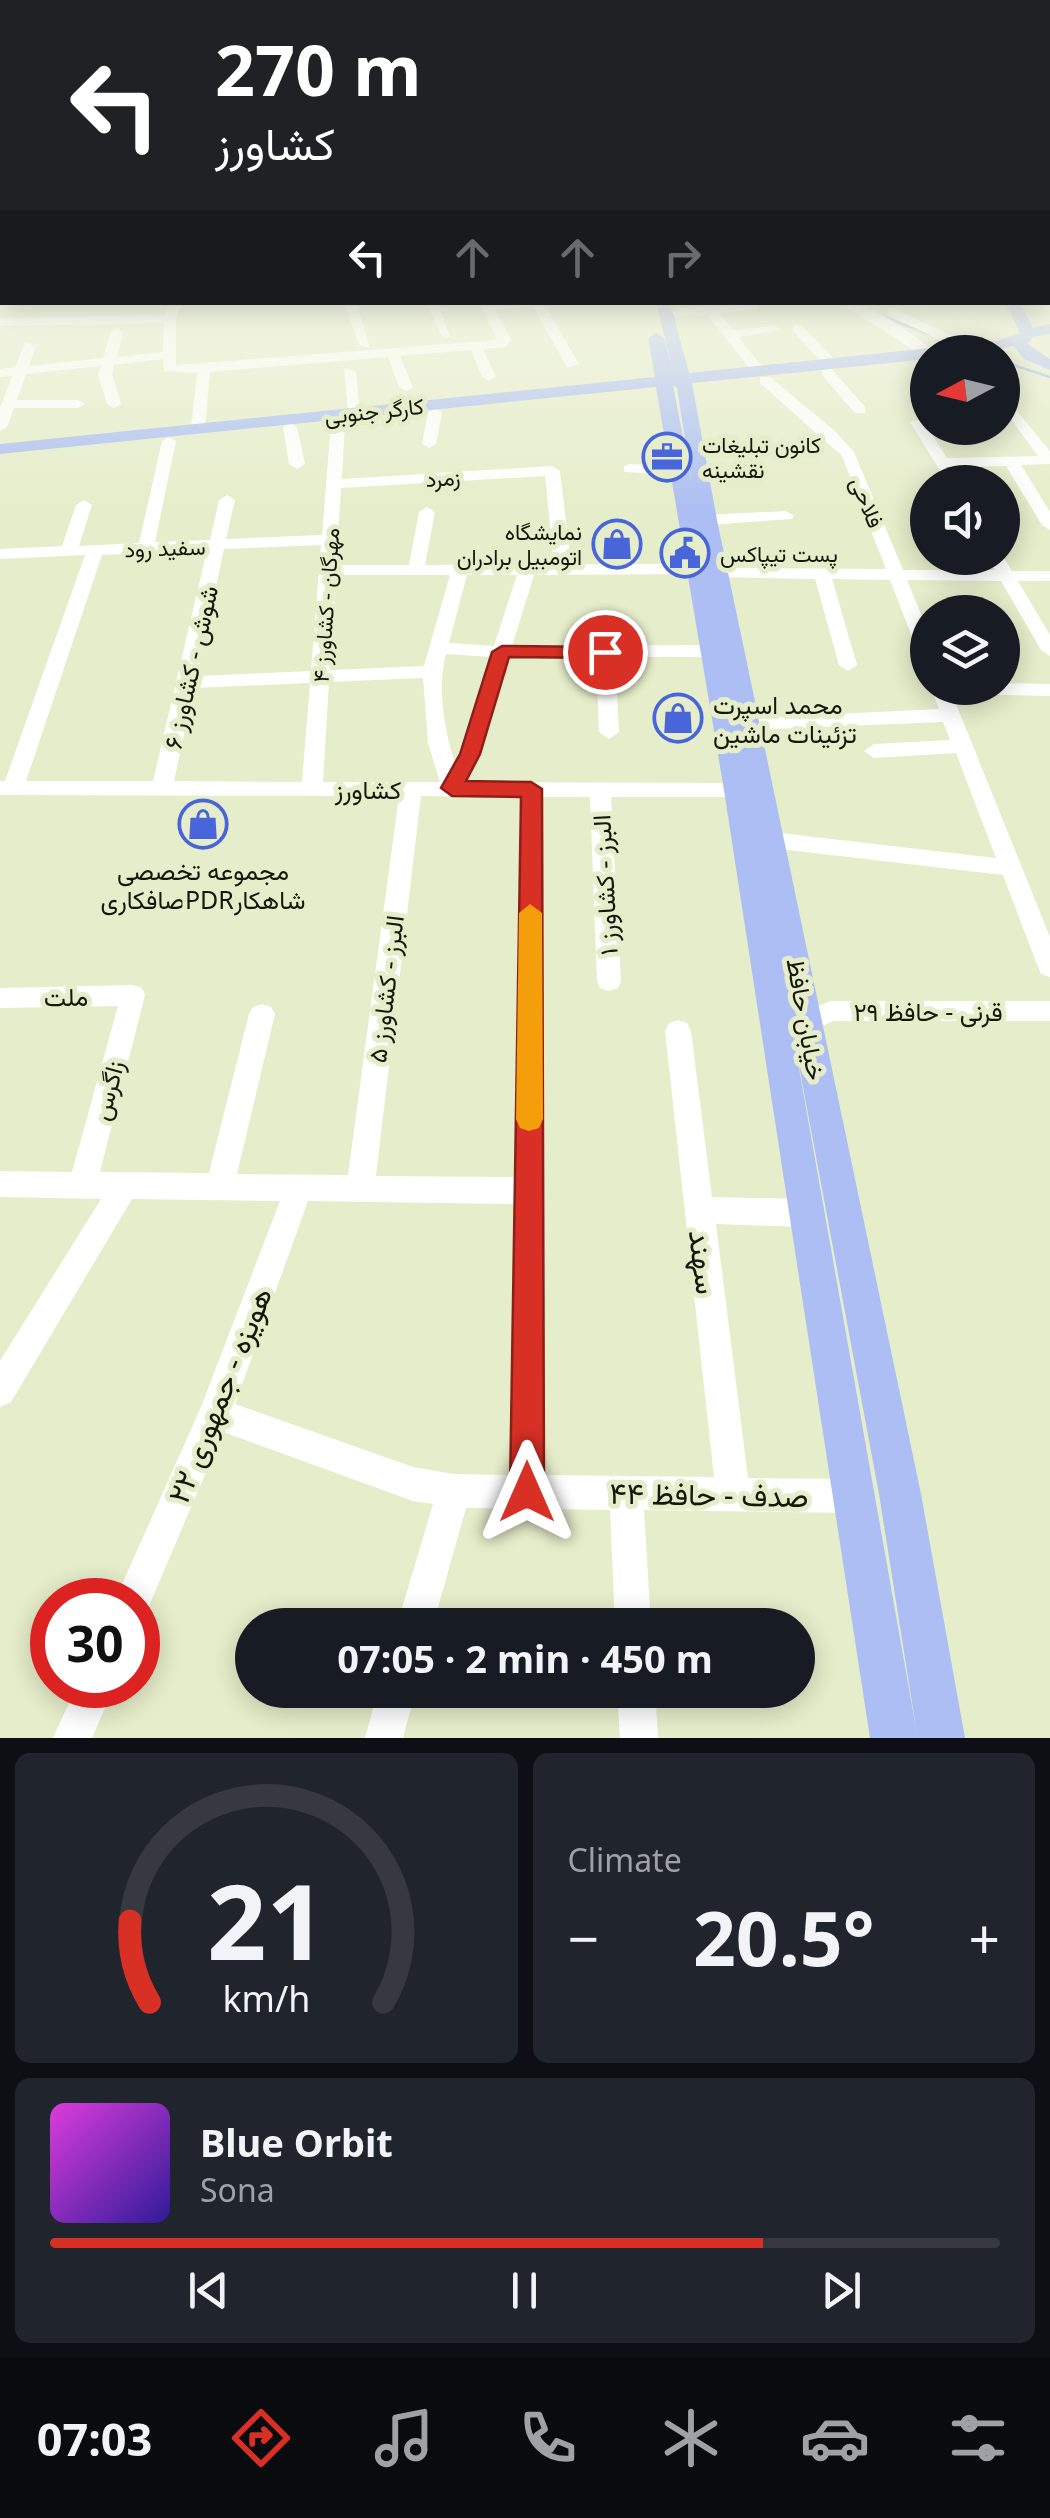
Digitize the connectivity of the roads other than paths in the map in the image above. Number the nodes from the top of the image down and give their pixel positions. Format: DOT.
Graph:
graph roads {
  1 [pos="29,349"];
  2 [pos="111,349"];
  3 [pos="169,349"];
  4 [pos="461,349"];
  5 [pos="476,349"];
  6 [pos="563,349"];
  7 [pos="667,349"];
  8 [pos="742,349"];
  9 [pos="814,349"];
  10 [pos="1023,349"];
  11 [pos="393,354"];
  12 [pos="910,356"];
  13 [pos="107,360"];
  14 [pos="1020,361"];
  15 [pos="168,362"];
  16 [pos="1045,363"];
  17 [pos="572,364"];
  18 [pos="910,364"];
  19 [pos="829,368"];
  20 [pos="204,369"];
  21 [pos="19,371"];
  22 [pos="349,371"];
  23 [pos="0,373"];
  24 [pos="762,375"];
  25 [pos="488,377"];
  26 [pos="674,384"];
  27 [pos="406,387"];
  28 [pos="8,404"];
  29 [pos="78,404"];
  30 [pos="114,404"];
  31 [pos="860,410"];
  32 [pos="435,412"];
  33 [pos="347,417"];
  34 [pos="1020,421"];
  35 [pos="0,427"];
  36 [pos="290,427"];
  37 [pos="198,428"];
  38 [pos="169,436"];
  39 [pos="429,444"];
  40 [pos="931,445"];
  41 [pos="0,448"];
  42 [pos="0,457"];
  43 [pos="1049,460"];
  44 [pos="1011,461"];
  45 [pos="297,464"];
  46 [pos="943,464"];
  47 [pos="629,469"];
  48 [pos="679,470"];
  49 [pos="334,484"];
  50 [pos="227,500"];
  51 [pos="84,505"];
  52 [pos="427,512"];
  53 [pos="786,516"];
  54 [pos="707,520"];
  55 [pos="1050,526"];
  56 [pos="330,540"];
  57 [pos="218,545"];
  58 [pos="146,548"];
  59 [pos="95,550"];
  60 [pos="68,551"];
  61 [pos="0,554"];
  62 [pos="563,569"];
  63 [pos="328,570"];
  64 [pos="416,570"];
  65 [pos="460,570"];
  66 [pos="527,570"];
  67 [pos="709,571"];
  68 [pos="822,573"];
  69 [pos="896,573"];
  70 [pos="1006,576"];
  71 [pos="1050,576"];
  72 [pos="910,609"];
  73 [pos="439,648"];
  74 [pos="1050,650"];
  75 [pos="712,651"];
  76 [pos="502,652"];
  77 [pos="605,652"];
  78 [pos="848,665"];
  79 [pos="432,672"];
  80 [pos="320,677"];
  81 [pos="187,682"];
  82 [pos="730,685"];
  83 [pos="1020,689"];
  84 [pos="1050,690"];
  85 [pos="947,705"];
  86 [pos="951,716"];
  87 [pos="750,724"];
  88 [pos="609,732"];
  89 [pos="964,746"];
  90 [pos="874,751"];
  91 [pos="6,788"];
  92 [pos="162,788"];
  93 [pos="312,788"];
  94 [pos="452,788"];
  95 [pos="410,789"];
  96 [pos="531,789"];
  97 [pos="600,790"];
  98 [pos="737,790"];
  99 [pos="771,840"];
  100 [pos="1012,868"];
  101 [pos="759,938"];
  102 [pos="792,938"];
  103 [pos="1048,957"];
  104 [pos="609,980"];
  105 [pos="133,995"];
  106 [pos="0,998"];
  107 [pos="1050,1011"];
  108 [pos="262,1014"];
  109 [pos="808,1021"];
  110 [pos="678,1031"];
  111 [pos="0,1184"];
  112 [pos="82,1185"];
  113 [pos="125,1186"];
  114 [pos="220,1187"];
  115 [pos="300,1188"];
  116 [pos="360,1189"];
  117 [pos="529,1192"];
  118 [pos="697,1210"];
  119 [pos="804,1212"];
  120 [pos="0,1391"];
  121 [pos="216,1413"];
  122 [pos="454,1491"];
  123 [pos="527,1492"];
  124 [pos="626,1492"];
  125 [pos="733,1493"];
  126 [pos="855,1496"];
  127 [pos="143,1578"];
  128 [pos="420,1608"];
  129 [pos="632,1608"];
  130 [pos="86,1708"];
  131 [pos="392,1708"];
  132 [pos="637,1708"];
  133 [pos="72,1738"];
  134 [pos="384,1738"];
  135 [pos="639,1738"];
  136 [pos="894,1738"];
  137 [pos="941,1738"];
  1 -- 21 [label="street"];
  2 -- 13 [label="street"];
  3 -- 15 [label="street"];
  4 -- 11 [label="street"];
  5 -- 25 [label="street"];
  6 -- 17 [label="street"];
  7 -- 26 [label="main road, خیابان حافظ"];
  8 -- 24 [label="street, فلاحی"];
  9 -- 19 [label="street"];
  10 -- 16 [label="main road"];
  11 -- 20 [label="street"];
  11 -- 27 [label="street"];
  12 -- 19 [label="main road, کارگر جنوبی"];
  13 -- 15 [label="street"];
  13 -- 21 [label="street"];
  13 -- 30 [label="street"];
  14 -- 16 [label="main road"];
  15 -- 20 [label="street"];
  18 -- 19 [label="main road, کارگر جنوبی"];
  19 -- 24 [label="main road, کارگر جنوبی"];
  19 -- 31 [label="street"];
  20 -- 37 [label="street"];
  21 -- 23 [label="street"];
  21 -- 28 [label="street"];
  22 -- 33 [label="street, مهرگان - کشاورز ۴"];
  24 -- 26 [label="main road, کارگر جنوبی"];
  24 -- 69 [label="street, فلاحی"];
  26 -- 32 [label="main road, کارگر جنوبی"];
  26 -- 33 [label="main road, کارگر جنوبی"];
  26 -- 48 [label="main road, خیابان حافظ"];
  26 -- 54 [label="main road, خیابان حافظ"];
  28 -- 29 [label="street"];
  28 -- 35 [label="street"];
  32 -- 33 [label="main road, کارگر جنوبی"];
  32 -- 39 [label="street"];
  33 -- 36 [label="main road, کارگر جنوبی"];
  33 -- 37 [label="main road, کارگر جنوبی"];
  33 -- 49 [label="street, مهرگان - کشاورز ۴"];
  34 -- 43 [label="street"];
  36 -- 38 [label="main road, کارگر جنوبی"];
  36 -- 45 [label="street"];
  37 -- 38 [label="main road, کارگر جنوبی"];
  38 -- 41 [label="main road, کارگر جنوبی"];
  38 -- 42 [label="main road, کارگر جنوبی"];
  38 -- 58 [label="street"];
  40 -- 46 [label="street"];
  43 -- 44 [label="street"];
  44 -- 46 [label="street"];
  44 -- 55 [label="street"];
  47 -- 48 [label="street"];
  48 -- 67 [label="main road, خیابان حافظ"];
  49 -- 56 [label="street, مهرگان - کشاورز ۴"];
  49 -- 62 [label="street, زمرد"];
  50 -- 57 [label="street, شوش - کشاورز ۶"];
  51 -- 60 [label="street"];
  52 -- 64 [label="street"];
  53 -- 54 [label="street"];
  54 -- 67 [label="main road, خیابان حافظ"];
  56 -- 57 [label="street, سفید رود"];
  56 -- 63 [label="street, مهرگان - کشاورز ۴"];
  57 -- 58 [label="street, سفید رود"];
  57 -- 81 [label="street, شوش - کشاورز ۶"];
  58 -- 59 [label="street, سفید رود"];
  59 -- 60 [label="street, سفید رود"];
  59 -- 91 [label="street"];
  60 -- 61 [label="street, سفید رود"];
  62 -- 66 [label="street"];
  62 -- 67 [label="street"];
  63 -- 64 [label="street"];
  63 -- 80 [label="street, مهرگان - کشاورز ۴"];
  64 -- 65 [label="street"];
  65 -- 66 [label="street"];
  65 -- 73 [label="street"];
  66 -- 76 [label="street"];
  67 -- 68 [label="street"];
  67 -- 75 [label="main road, خیابان حافظ"];
  67 -- 82 [label="main road, خیابان حافظ"];
  68 -- 69 [label="street"];
  68 -- 78 [label="street"];
  69 -- 70 [label="street"];
  69 -- 72 [label="street, فلاحی"];
  70 -- 71 [label="street"];
  70 -- 74 [label="street"];
  73 -- 76 [label="street"];
  73 -- 79 [label="street"];
  75 -- 77 [label="street"];
  75 -- 82 [label="main road, خیابان حافظ"];
  76 -- 77 [label="street"];
  76 -- 94 [label="street"];
  77 -- 88 [label="street"];
  79 -- 80 [label="street"];
  79 -- 94 [label="street"];
  80 -- 81 [label="street"];
  80 -- 93 [label="street, مهرگان - کشاورز ۴"];
  81 -- 92 [label="street, شوش - کشاورز ۶"];
  82 -- 87 [label="main road, خیابان حافظ"];
  82 -- 98 [label="main road, خیابان حافظ"];
  83 -- 84 [label="street"];
  85 -- 86 [label="street"];
  86 -- 87 [label="street"];
  86 -- 89 [label="street"];
  87 -- 99 [label="main road, خیابان حافظ"];
  89 -- 90 [label="street"];
  89 -- 100 [label="street"];
  91 -- 92 [label="street, کشاورز"];
  92 -- 93 [label="street, کشاورز"];
  93 -- 95 [label="street, کشاورز"];
  94 -- 95 [label="street, کشاورز"];
  94 -- 96 [label="street, کشاورز"];
  95 -- 116 [label="street, البرز - کشاورز ۵"];
  96 -- 97 [label="street, کشاورز"];
  96 -- 117 [label="street"];
  97 -- 98 [label="street, کشاورز"];
  97 -- 104 [label="street, البرز - کشاورز ۱"];
  98 -- 101 [label="main road, خیابان حافظ"];
  99 -- 100 [label="street"];
  99 -- 102 [label="main road, خیابان حافظ"];
  100 -- 103 [label="street"];
  101 -- 102 [label="main road"];
  101 -- 119 [label="main road, خیابان حافظ"];
  102 -- 109 [label="main road, خیابان حافظ"];
  105 -- 106 [label="street, ملت"];
  105 -- 112 [label="street, زاگرس"];
  107 -- 109 [label="street, قرنی - حافظ ۲۹"];
  108 -- 114 [label="street"];
  109 -- 137 [label="main road, خیابان حافظ"];
  110 -- 118 [label="street, سهند"];
  111 -- 112 [label="street"];
  112 -- 113 [label="street"];
  113 -- 114 [label="street"];
  113 -- 120 [label="street"];
  114 -- 115 [label="street"];
  115 -- 116 [label="street"];
  115 -- 121 [label="street, هویزه - جمهوری ۲۲"];
  116 -- 117 [label="street"];
  117 -- 123 [label="street"];
  118 -- 119 [label="street"];
  118 -- 125 [label="street, سهند"];
  119 -- 126 [label="main road, خیابان حافظ"];
  121 -- 122 [label="street, صدف - حافظ ۴۴"];
  121 -- 127 [label="street, هویزه - جمهوری ۲۲"];
  122 -- 123 [label="street, صدف - حافظ ۴۴"];
  122 -- 128 [label="street"];
  123 -- 124 [label="street, صدف - حافظ ۴۴"];
  124 -- 125 [label="street, صدف - حافظ ۴۴"];
  124 -- 129 [label="street"];
  125 -- 126 [label="street, صدف - حافظ ۴۴"];
  126 -- 136 [label="main road, خیابان حافظ"];
  130 -- 133 [label="street"];
  131 -- 134 [label="street"];
  132 -- 135 [label="street"];
}
